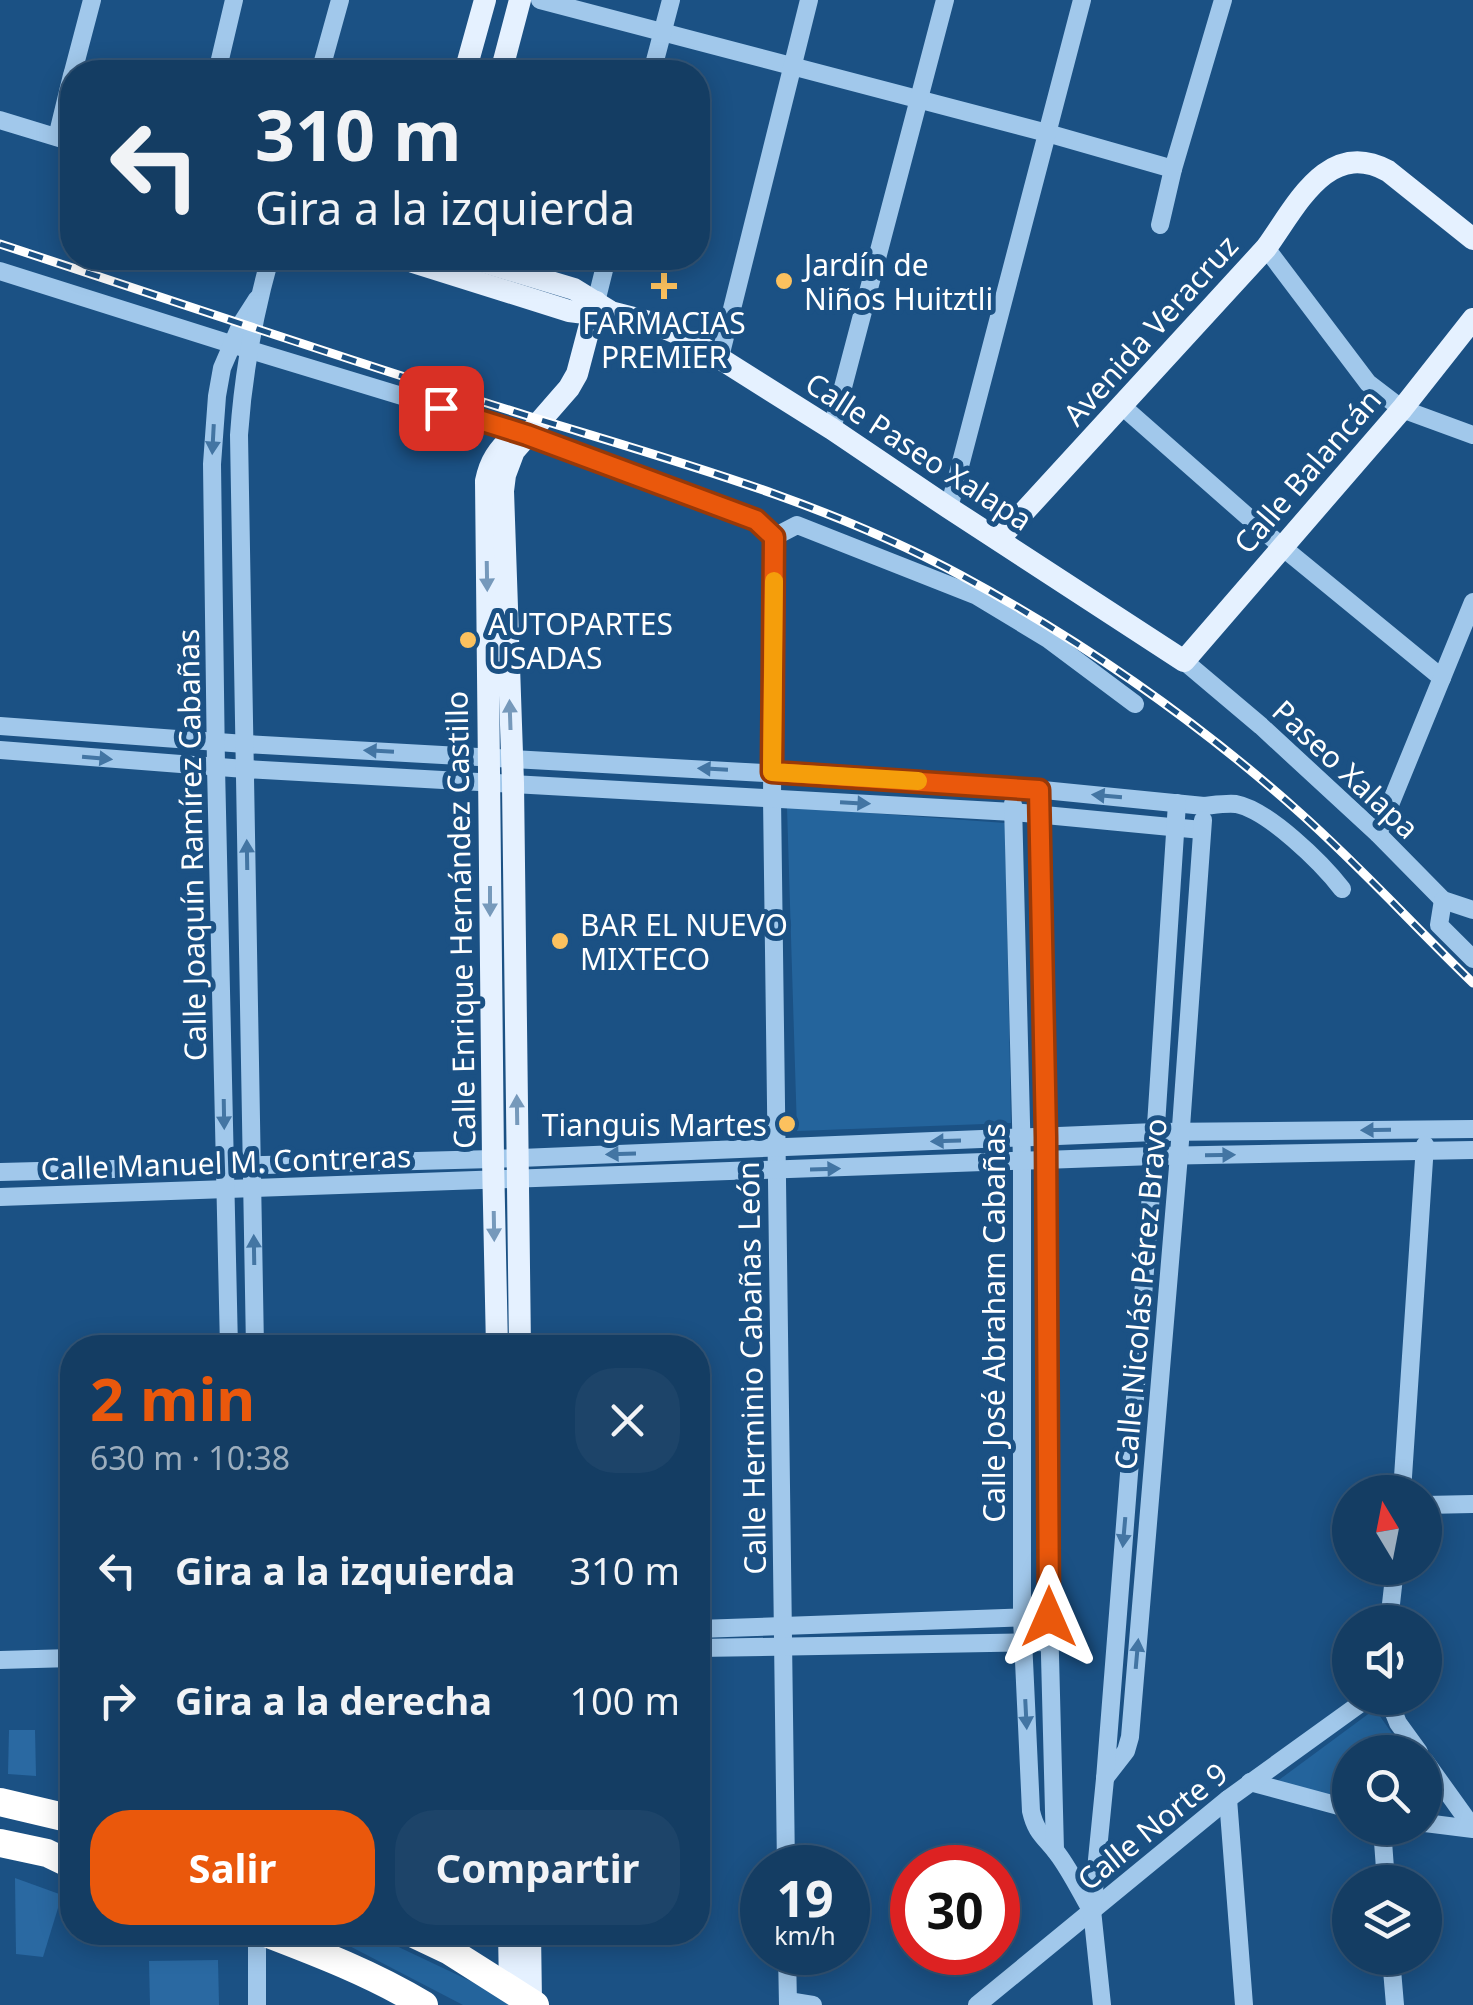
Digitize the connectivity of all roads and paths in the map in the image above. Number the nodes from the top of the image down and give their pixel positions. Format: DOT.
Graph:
graph roads {
  1 [pos="92,0"];
  2 [pos="234,0"];
  3 [pos="340,0"];
  4 [pos="485,0"];
  5 [pos="520,0"];
  6 [pos="540,0"];
  7 [pos="671,0"];
  8 [pos="809,0"];
  9 [pos="945,0"];
  10 [pos="1082,0"];
  11 [pos="1223,0"];
  12 [pos="662,32"];
  13 [pos="77,60"];
  14 [pos="220,60"];
  15 [pos="323,60"];
  16 [pos="468,60"];
  17 [pos="503,60"];
  18 [pos="655,60"];
  19 [pos="791,66"];
  20 [pos="918,99"];
  21 [pos="0,120"];
  22 [pos="1047,133"];
  23 [pos="60,138"];
  24 [pos="1173,169"];
  25 [pos="1160,225"];
  26 [pos="1473,239"];
  27 [pos="1266,248"];
  28 [pos="0,270"];
  29 [pos="267,270"];
  30 [pos="463,270"];
  31 [pos="511,270"];
  32 [pos="605,270"];
  33 [pos="600,309"];
  34 [pos="1473,319"];
  35 [pos="241,347"];
  36 [pos="720,357"];
  37 [pos="1122,406"];
  38 [pos="1402,410"];
  39 [pos="832,429"];
  40 [pos="522,433"];
  41 [pos="1473,435"];
  42 [pos="948,508"];
  43 [pos="774,537"];
  44 [pos="999,539"];
  45 [pos="213,543"];
  46 [pos="242,544"];
  47 [pos="1281,546"];
  48 [pos="1473,602"];
  49 [pos="1184,660"];
  50 [pos="1442,678"];
  51 [pos="1135,704"];
  52 [pos="0,726"];
  53 [pos="216,742"];
  54 [pos="245,744"];
  55 [pos="0,750"];
  56 [pos="500,758"];
  57 [pos="216,767"];
  58 [pos="245,769"];
  59 [pos="772,772"];
  60 [pos="501,783"];
  61 [pos="1013,787"];
  62 [pos="1039,790"];
  63 [pos="772,798"];
  64 [pos="1178,803"];
  65 [pos="1204,806"];
  66 [pos="1013,812"];
  67 [pos="1039,814"];
  68 [pos="1176,827"];
  69 [pos="1202,830"];
  70 [pos="1378,834"];
  71 [pos="1342,888"];
  72 [pos="1442,900"];
  73 [pos="1473,910"];
  74 [pos="248,917"];
  75 [pos="220,918"];
  76 [pos="1473,959"];
  77 [pos="250,1009"];
  78 [pos="222,1010"];
  79 [pos="1426,1129"];
  80 [pos="1473,1129"];
  81 [pos="1155,1132"];
  82 [pos="1181,1132"];
  83 [pos="1046,1137"];
  84 [pos="1021,1138"];
  85 [pos="776,1148"];
  86 [pos="1473,1150"];
  87 [pos="1425,1152"];
  88 [pos="1180,1155"];
  89 [pos="1154,1156"];
  90 [pos="1046,1161"];
  91 [pos="1022,1162"];
  92 [pos="254,1165"];
  93 [pos="226,1166"];
  94 [pos="518,1169"];
  95 [pos="493,1170"];
  96 [pos="776,1171"];
  97 [pos="0,1172"];
  98 [pos="254,1189"];
  99 [pos="226,1190"];
  100 [pos="0,1197"];
  101 [pos="229,1335"];
  102 [pos="255,1335"];
  103 [pos="497,1335"];
  104 [pos="520,1335"];
  105 [pos="1403,1475"];
  106 [pos="1473,1504"];
  107 [pos="1442,1505"];
  108 [pos="1049,1617"];
  109 [pos="1022,1618"];
  110 [pos="781,1626"];
  111 [pos="710,1629"];
  112 [pos="1023,1642"];
  113 [pos="1050,1642"];
  114 [pos="783,1646"];
  115 [pos="710,1648"];
  116 [pos="60,1658"];
  117 [pos="0,1660"];
  118 [pos="1344,1715"];
  119 [pos="1104,1779"];
  120 [pos="1250,1782"];
  121 [pos="1442,1785"];
  122 [pos="1228,1798"];
  123 [pos="0,1802"];
  124 [pos="1332,1804"];
  125 [pos="0,1818"];
  126 [pos="1442,1825"];
  127 [pos="1473,1829"];
  128 [pos="60,1837"];
  129 [pos="60,1838"];
  130 [pos="60,1839"];
  131 [pos="0,1843"];
  132 [pos="786,1845"];
  133 [pos="1055,1850"];
  134 [pos="0,1856"];
  135 [pos="60,1871"];
  136 [pos="1092,1910"];
  137 [pos="259,1945"];
  138 [pos="296,1945"];
  139 [pos="437,1945"];
  140 [pos="512,1945"];
  141 [pos="529,1945"];
  142 [pos="788,1975"];
  143 [pos="1392,1975"];
  144 [pos="526,1998"];
  145 [pos="788,2003"];
  146 [pos="257,2005"];
  147 [pos="424,2005"];
  148 [pos="813,2005"];
  149 [pos="977,2005"];
  150 [pos="1102,2005"];
  151 [pos="1244,2005"];
  152 [pos="1395,2005"];
  1 -- 13 [label="street"];
  2 -- 14 [label="street"];
  3 -- 15 [label="street"];
  4 -- 16 [label="main road"];
  5 -- 17 [label="main road"];
  6 -- 12 [label="street"];
  7 -- 12 [label="street"];
  8 -- 19 [label="street"];
  9 -- 20 [label="street"];
  10 -- 22 [label="street"];
  11 -- 24 [label="street"];
  12 -- 18 [label="street"];
  12 -- 19 [label="street"];
  19 -- 20 [label="street"];
  19 -- 36 [label="street"];
  20 -- 22 [label="street"];
  20 -- 39 [label="street"];
  21 -- 23 [label="street"];
  22 -- 24 [label="street"];
  22 -- 42 [label="street"];
  24 -- 25 [label="street"];
  26 -- 27 [label="main road, Avenida Veracruz"];
  27 -- 37 [label="main road, Avenida Veracruz"];
  27 -- 38 [label="street"];
  28 -- 35 [label="street"];
  29 -- 35 [label="street"];
  30 -- 33 [label="main road, Calle Paseo Xalapa"];
  31 -- 33 [label="main road, Calle Paseo Xalapa"];
  32 -- 33 [label="street"];
  33 -- 36 [label="main road, Calle Paseo Xalapa"];
  33 -- 40 [label="main road, Calle Enrique Hernández Castillo"];
  34 -- 38 [label="main road, Calle Balancán"];
  35 -- 40 [label="street"];
  35 -- 45 [label="street, Calle Joaquín Ramírez Cabañas, one-way"];
  35 -- 46 [label="street, Calle Joaquín Ramírez Cabañas"];
  36 -- 39 [label="main road, Calle Paseo Xalapa"];
  37 -- 44 [label="main road, Avenida Veracruz"];
  37 -- 47 [label="street"];
  38 -- 41 [label="street"];
  38 -- 47 [label="main road, Calle Balancán"];
  39 -- 42 [label="main road, Calle Paseo Xalapa"];
  40 -- 43 [label="street"];
  40 -- 56 [label="main road, Calle Enrique Hernández Castillo"];
  42 -- 44 [label="main road, Calle Paseo Xalapa"];
  43 -- 51 [label="street"];
  43 -- 59 [label="street, Calle Herminio Cabañas León"];
  44 -- 49 [label="main road, Calle Paseo Xalapa"];
  45 -- 46 [label="street"];
  45 -- 53 [label="street, Calle Joaquín Ramírez Cabañas"];
  46 -- 54 [label="street, Calle Joaquín Ramírez Cabañas"];
  47 -- 49 [label="main road, Calle Balancán"];
  47 -- 50 [label="street"];
  48 -- 50 [label="street"];
  49 -- 70 [label="street, Paseo Xalapa"];
  50 -- 70 [label="street"];
  52 -- 53 [label="street"];
  53 -- 54 [label="street"];
  53 -- 57 [label="street, Calle Joaquín Ramírez Cabañas"];
  56 -- 54 [label="street, one-way"];
  54 -- 58 [label="street, Calle Joaquín Ramírez Cabañas"];
  55 -- 57 [label="street, one-way"];
  59 -- 56 [label="street, one-way"];
  56 -- 60 [label="main road, Calle Enrique Hernández Castillo"];
  57 -- 58 [label="street"];
  57 -- 75 [label="street, Calle Joaquín Ramírez Cabañas"];
  58 -- 60 [label="street"];
  74 -- 58 [label="street, Calle Joaquín Ramírez Cabañas, one-way"];
  59 -- 61 [label="street"];
  59 -- 63 [label="street, Calle Herminio Cabañas León"];
  60 -- 63 [label="street"];
  94 -- 60 [label="main road, Calle Enrique Hernández Castillo, one-way"];
  60 -- 95 [label="main road, Calle Enrique Hernández Castillo, one-way"];
  61 -- 62 [label="street"];
  61 -- 66 [label="street, Calle José Abraham Cabañas"];
  64 -- 62 [label="street, one-way"];
  62 -- 67 [label="street, Calle José Abraham Cabañas"];
  63 -- 66 [label="street, one-way"];
  63 -- 85 [label="street, Calle Herminio Cabañas León"];
  64 -- 65 [label="street"];
  64 -- 68 [label="street, Calle Nicolás Pérez Bravo"];
  65 -- 69 [label="street, Calle Nicolás Pérez Bravo"];
  65 -- 71 [label="street"];
  66 -- 67 [label="street"];
  66 -- 84 [label="street, Calle José Abraham Cabañas"];
  67 -- 68 [label="street"];
  67 -- 83 [label="street, Calle José Abraham Cabañas"];
  68 -- 69 [label="street"];
  68 -- 81 [label="street, Calle Nicolás Pérez Bravo"];
  69 -- 82 [label="street, Calle Nicolás Pérez Bravo"];
  70 -- 72 [label="street, Paseo Xalapa"];
  72 -- 73 [label="street, Paseo Xalapa"];
  72 -- 76 [label="street"];
  74 -- 75 [label="street"];
  74 -- 77 [label="street, Calle Joaquín Ramírez Cabañas"];
  75 -- 78 [label="street, Calle Joaquín Ramírez Cabañas"];
  77 -- 78 [label="street"];
  77 -- 92 [label="street, Calle Joaquín Ramírez Cabañas"];
  78 -- 93 [label="street, Calle Joaquín Ramírez Cabañas, one-way"];
  79 -- 80 [label="street, Calle Manuel M. Contreras"];
  79 -- 82 [label="street, Calle Manuel M. Contreras, one-way"];
  79 -- 87 [label="street"];
  81 -- 82 [label="street, Calle Manuel M. Contreras"];
  81 -- 83 [label="street, Calle Manuel M. Contreras"];
  81 -- 89 [label="street, Calle Nicolás Pérez Bravo"];
  82 -- 88 [label="street, Calle Nicolás Pérez Bravo"];
  83 -- 84 [label="street, Calle Manuel M. Contreras"];
  83 -- 90 [label="street, Calle José Abraham Cabañas"];
  84 -- 85 [label="street, Calle Manuel M. Contreras, one-way"];
  84 -- 91 [label="street, Calle José Abraham Cabañas"];
  85 -- 94 [label="street, Calle Manuel M. Contreras, one-way"];
  85 -- 96 [label="street, Calle Herminio Cabañas León"];
  86 -- 87 [label="street, Calle Manuel M. Contreras"];
  88 -- 87 [label="street, Calle Manuel M. Contreras, one-way"];
  87 -- 105 [label="street"];
  88 -- 89 [label="street, Calle Manuel M. Contreras"];
  119 -- 88 [label="street, Calle Nicolás Pérez Bravo, one-way"];
  89 -- 90 [label="street, Calle Manuel M. Contreras"];
  89 -- 119 [label="street, Calle Nicolás Pérez Bravo, one-way"];
  90 -- 91 [label="street, Calle Manuel M. Contreras"];
  90 -- 108 [label="street, Calle José Abraham Cabañas"];
  96 -- 91 [label="street, Calle Manuel M. Contreras, one-way"];
  91 -- 109 [label="street, Calle José Abraham Cabañas"];
  92 -- 93 [label="street, Calle Manuel M. Contreras"];
  92 -- 95 [label="street, Calle Manuel M. Contreras"];
  92 -- 98 [label="street, Calle Joaquín Ramírez Cabañas"];
  93 -- 97 [label="street, Calle Manuel M. Contreras"];
  93 -- 99 [label="street, Calle Joaquín Ramírez Cabañas"];
  94 -- 95 [label="street, Calle Manuel M. Contreras"];
  94 -- 96 [label="street, Calle Manuel M. Contreras"];
  94 -- 104 [label="main road, Calle Enrique Hernández Castillo"];
  95 -- 98 [label="street, Calle Manuel M. Contreras"];
  95 -- 103 [label="main road, Calle Enrique Hernández Castillo, one-way"];
  96 -- 110 [label="street, Calle Herminio Cabañas León"];
  98 -- 99 [label="street, Calle Manuel M. Contreras"];
  102 -- 98 [label="street, Calle Joaquín Ramírez Cabañas, one-way"];
  99 -- 100 [label="street, Calle Manuel M. Contreras"];
  99 -- 101 [label="street, Calle Joaquín Ramírez Cabañas"];
  106 -- 107 [label="street"];
  108 -- 109 [label="street"];
  108 -- 113 [label="street, Calle José Abraham Cabañas"];
  109 -- 110 [label="street"];
  109 -- 112 [label="street, Calle José Abraham Cabañas"];
  110 -- 111 [label="street"];
  110 -- 114 [label="street, Calle Herminio Cabañas León"];
  112 -- 113 [label="street"];
  112 -- 114 [label="street"];
  112 -- 133 [label="street, Calle José Abraham Cabañas, one-way"];
  113 -- 133 [label="street, Calle José Abraham Cabañas"];
  114 -- 115 [label="street"];
  114 -- 132 [label="street, Calle Herminio Cabañas León"];
  116 -- 117 [label="street"];
  118 -- 120 [label="street, Calle Norte 9"];
  119 -- 136 [label="street, Calle Nicolás Pérez Bravo"];
  120 -- 122 [label="street, Calle Norte 9"];
  120 -- 124 [label="street"];
  121 -- 127 [label="street"];
  122 -- 136 [label="street, Calle Norte 9"];
  122 -- 151 [label="street"];
  123 -- 128 [label="highway"];
  125 -- 129 [label="highway"];
  126 -- 127 [label="street"];
  130 -- 131 [label="highway"];
  133 -- 136 [label="street, Calle José Abraham Cabañas"];
  134 -- 135 [label="highway"];
  136 -- 149 [label="street, Calle Norte 9"];
  136 -- 150 [label="street"];
  137 -- 146 [label="street"];
  138 -- 147 [label="highway"];
  139 -- 144 [label="highway"];
  140 -- 144 [label="main road"];
  141 -- 144 [label="main road"];
  142 -- 145 [label="street"];
  143 -- 152 [label="street"];
  145 -- 148 [label="street"];
}
